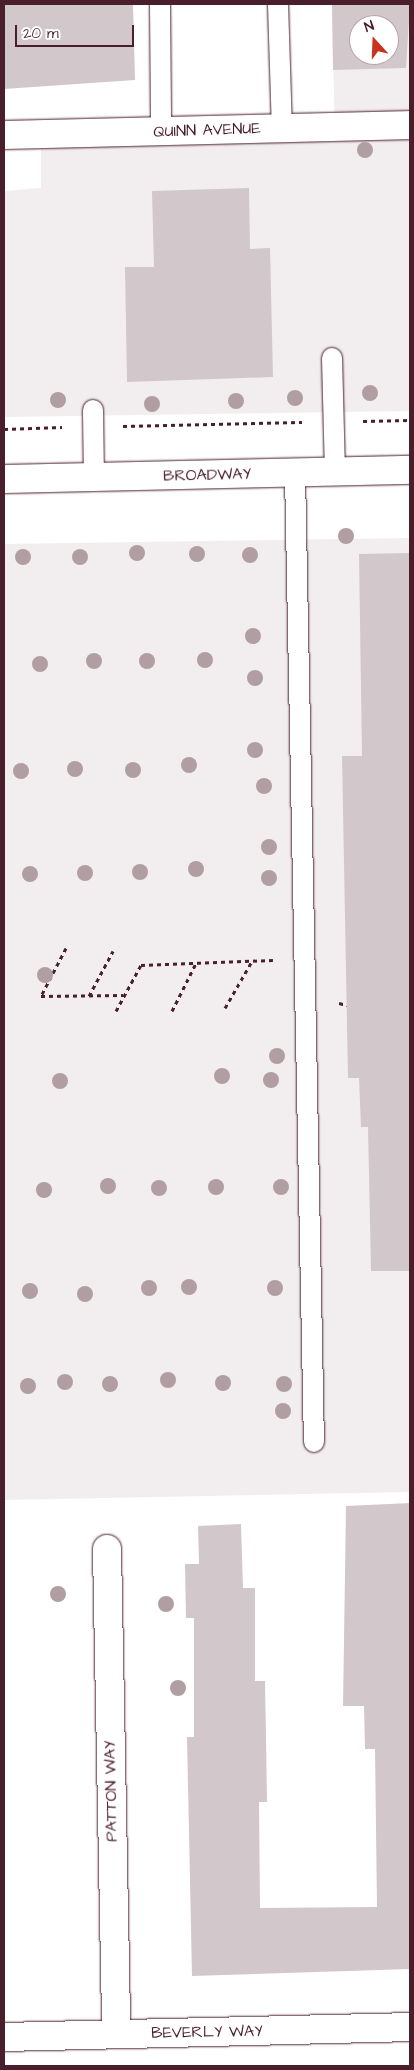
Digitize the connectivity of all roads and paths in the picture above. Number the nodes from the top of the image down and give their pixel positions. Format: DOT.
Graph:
graph roads {
  1 [pos="160,4"];
  2 [pos="278,4"];
  3 [pos="410,125"];
  4 [pos="282,128"];
  5 [pos="160,131"];
  6 [pos="4,135"];
  7 [pos="332,358"];
  8 [pos="93,418"];
  9 [pos="410,420"];
  10 [pos="334,422"];
  11 [pos="4,428"];
  12 [pos="410,470"];
  13 [pos="295,472"];
  14 [pos="335,472"];
  15 [pos="94,478"];
  16 [pos="4,479"];
  17 [pos="66,948"];
  18 [pos="113,951"];
  19 [pos="252,960"];
  20 [pos="274,960"];
  21 [pos="197,962"];
  22 [pos="124,995"];
  23 [pos="89,996"];
  24 [pos="225,1008"];
  25 [pos="172,1011"];
  26 [pos="116,1012"];
  27 [pos="314,1442"];
  28 [pos="107,1549"];
  29 [pos="410,2028"];
  30 [pos="116,2034"];
  31 [pos="4,2037"];
  1 -- 5 [label="lane"];
  2 -- 4 [label="lane"];
  3 -- 4 [label="street, QUINN AVENUE"];
  4 -- 5 [label="street, QUINN AVENUE"];
  5 -- 6 [label="street, QUINN AVENUE"];
  7 -- 10 [label="lane"];
  8 -- 10 [label="path"];
  8 -- 11 [label="path"];
  8 -- 15 [label="lane"];
  9 -- 10 [label="path"];
  10 -- 14 [label="lane"];
  12 -- 14 [label="street, BROADWAY"];
  13 -- 14 [label="street, BROADWAY"];
  13 -- 15 [label="street, BROADWAY"];
  13 -- 27 [label="lane"];
  15 -- 16 [label="street, BROADWAY"];
  17 -- 23 [label="path"];
  18 -- 23 [label="path"];
  19 -- 20 [label="path"];
  19 -- 21 [label="path"];
  19 -- 24 [label="path"];
  21 -- 22 [label="path"];
  21 -- 25 [label="path"];
  22 -- 23 [label="path"];
  22 -- 26 [label="path"];
  28 -- 30 [label="street, PATTON WAY"];
  29 -- 30 [label="street, BEVERLY WAY"];
  30 -- 31 [label="street, BEVERLY WAY"];
}
